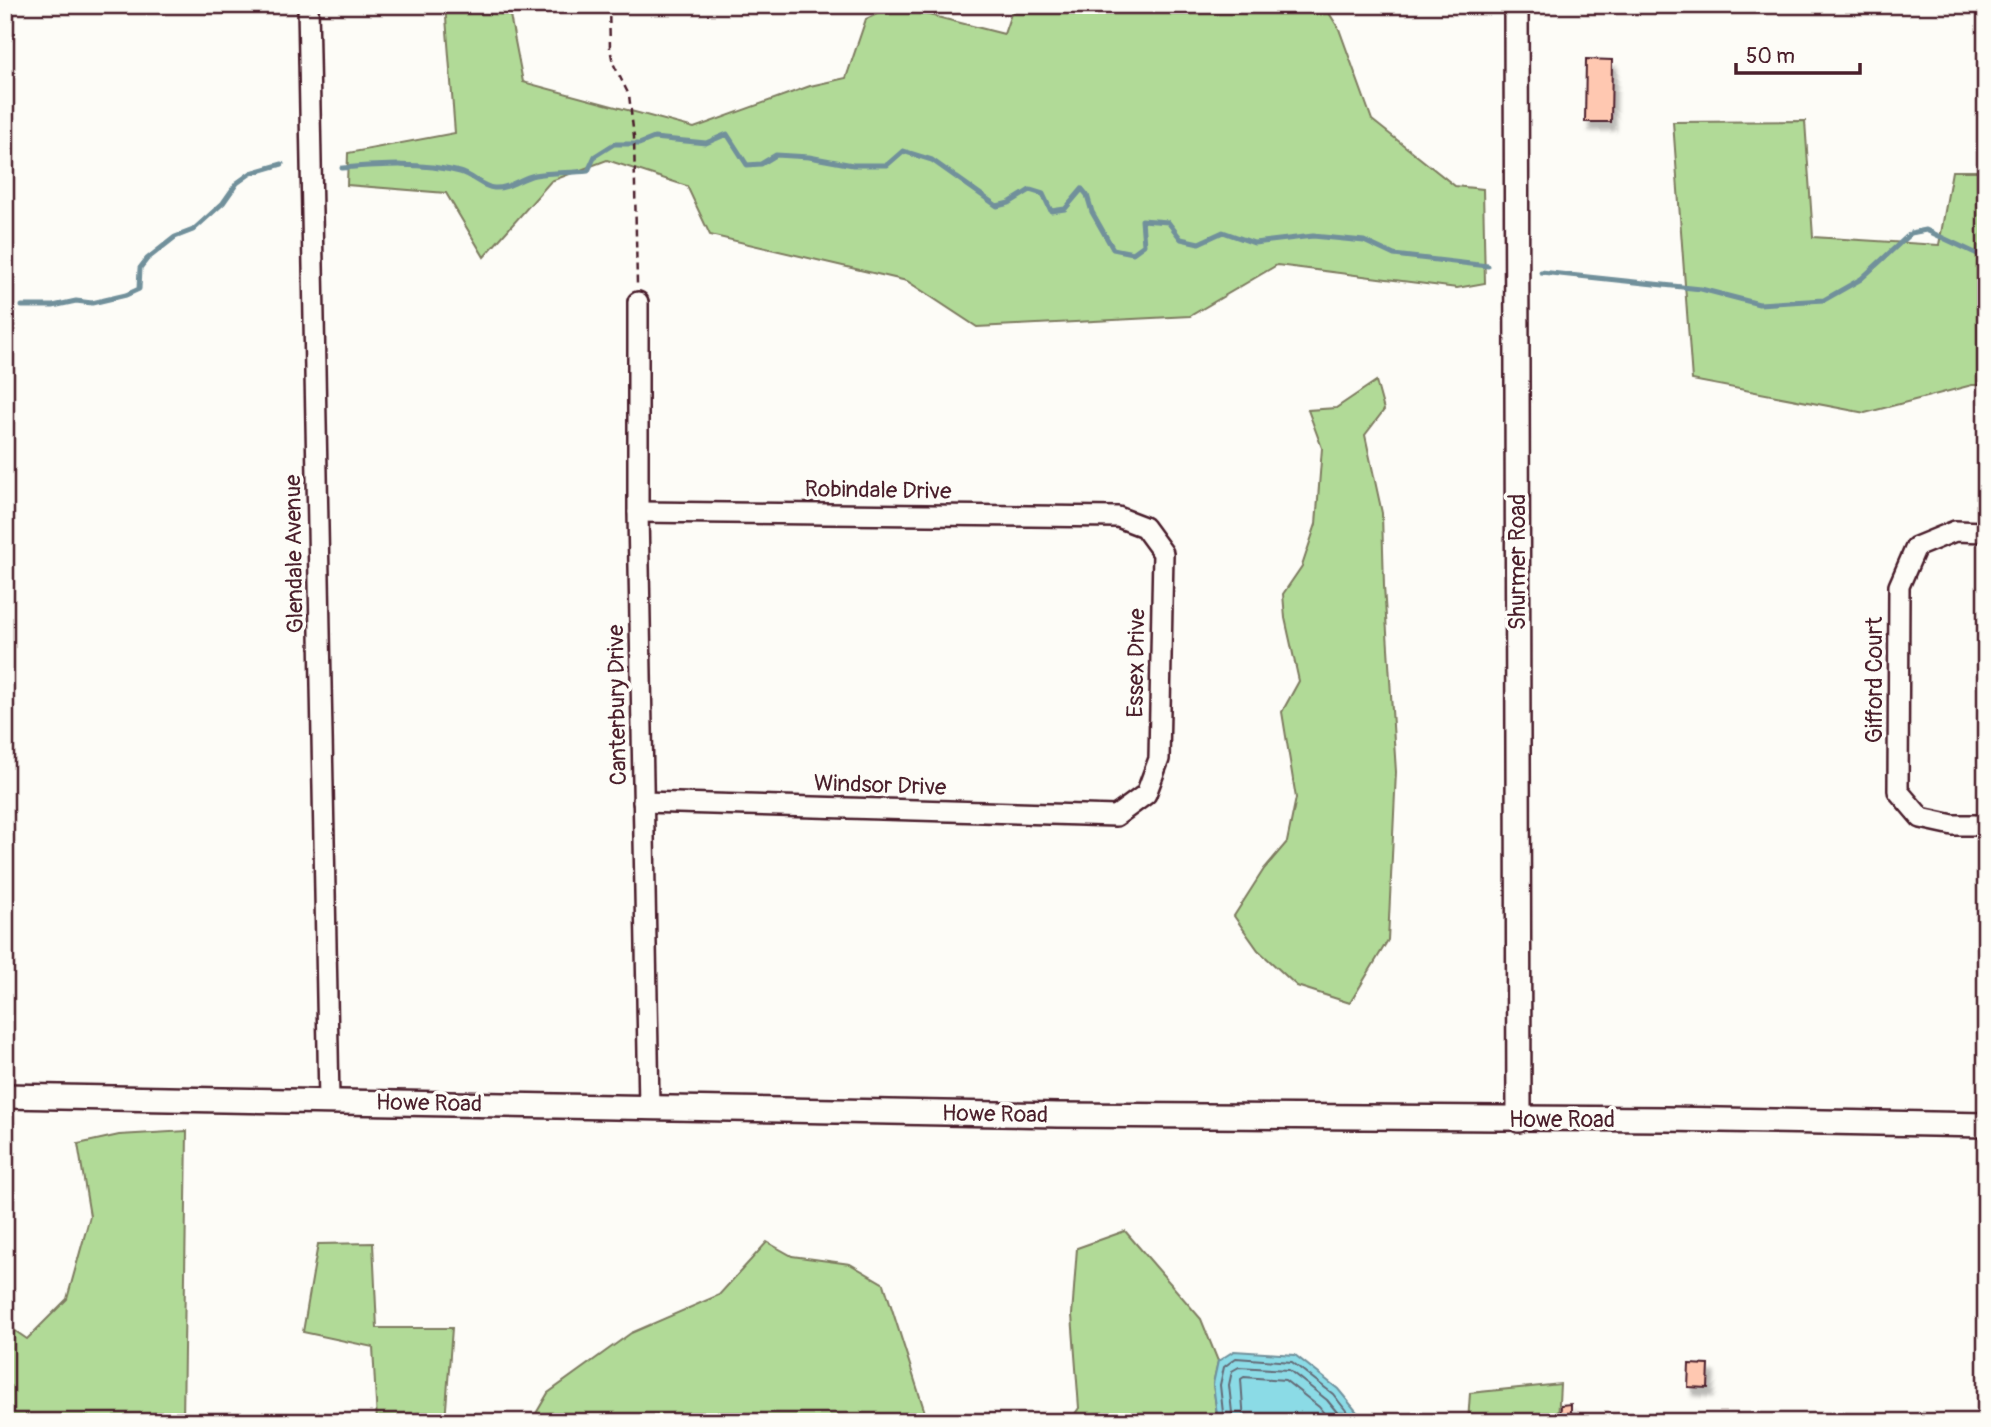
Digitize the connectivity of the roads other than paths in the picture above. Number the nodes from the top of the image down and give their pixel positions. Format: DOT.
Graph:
graph roads {
  1 [pos="308,5"];
  2 [pos="1516,5"];
  3 [pos="638,302"];
  4 [pos="638,512"];
  5 [pos="1118,517"];
  6 [pos="1986,532"];
  7 [pos="643,802"];
  8 [pos="1116,817"];
  9 [pos="1986,825"];
  10 [pos="5,1096"];
  11 [pos="329,1101"];
  12 [pos="649,1107"];
  13 [pos="1519,1120"];
  14 [pos="1986,1125"];
  1 -- 11 [label="street, Glendale Avenue"];
  2 -- 13 [label="street, Shurmer Road"];
  3 -- 4 [label="street, Canterbury Drive"];
  4 -- 5 [label="street, Robindale Drive"];
  4 -- 7 [label="street, Canterbury Drive"];
  5 -- 8 [label="street, Essex Drive"];
  6 -- 9 [label="street, Gifford Court"];
  7 -- 8 [label="street, Windsor Drive"];
  7 -- 12 [label="street, Canterbury Drive"];
  10 -- 11 [label="street, Howe Road"];
  11 -- 12 [label="street, Howe Road"];
  12 -- 13 [label="street, Howe Road"];
  13 -- 14 [label="street, Howe Road"];
}
